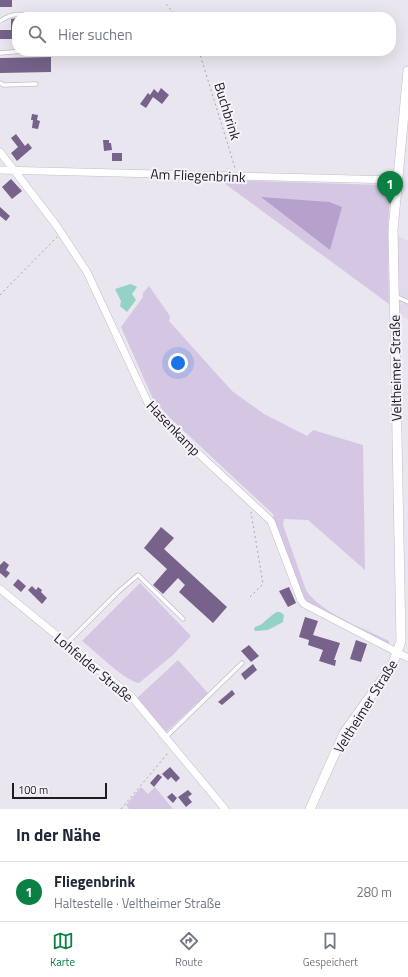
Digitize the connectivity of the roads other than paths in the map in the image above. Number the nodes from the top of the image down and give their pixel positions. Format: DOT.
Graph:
graph roads {
  1 [pos="12,16"];
  2 [pos="0,21"];
  3 [pos="12,52"];
  4 [pos="0,53"];
  5 [pos="408,71"];
  6 [pos="0,83"];
  7 [pos="36,84"];
  8 [pos="0,152"];
  9 [pos="0,170"];
  10 [pos="16,171"];
  11 [pos="397,180"];
  12 [pos="394,296"];
  13 [pos="408,302"];
  14 [pos="0,589"];
  15 [pos="183,620"];
  16 [pos="66,644"];
  17 [pos="398,652"];
  18 [pos="408,658"];
  19 [pos="242,663"];
  20 [pos="166,737"];
  21 [pos="225,809"];
  22 [pos="310,809"];
  1 -- 2 [label="lane"];
  3 -- 4 [label="lane"];
  5 -- 11 [label="main road, Veltheimer Straße"];
  6 -- 7 [label="lane"];
  8 -- 10 [label="street, Hasenkamp"];
  9 -- 10 [label="street, Am Fliegenbrink"];
  10 -- 11 [label="street, Am Fliegenbrink"];
  10 -- 17 [label="street, Hasenkamp"];
  11 -- 12 [label="main road, Veltheimer Straße"];
  12 -- 13 [label="lane"];
  12 -- 17 [label="main road, Veltheimer Straße"];
  14 -- 16 [label="street, Lohfelder Straße"];
  15 -- 16 [label="lane"];
  16 -- 20 [label="street, Lohfelder Straße"];
  17 -- 18 [label="street, Hasenkamp"];
  17 -- 22 [label="main road, Veltheimer Straße"];
  19 -- 20 [label="lane"];
  20 -- 21 [label="street, Lohfelder Straße"];
}
